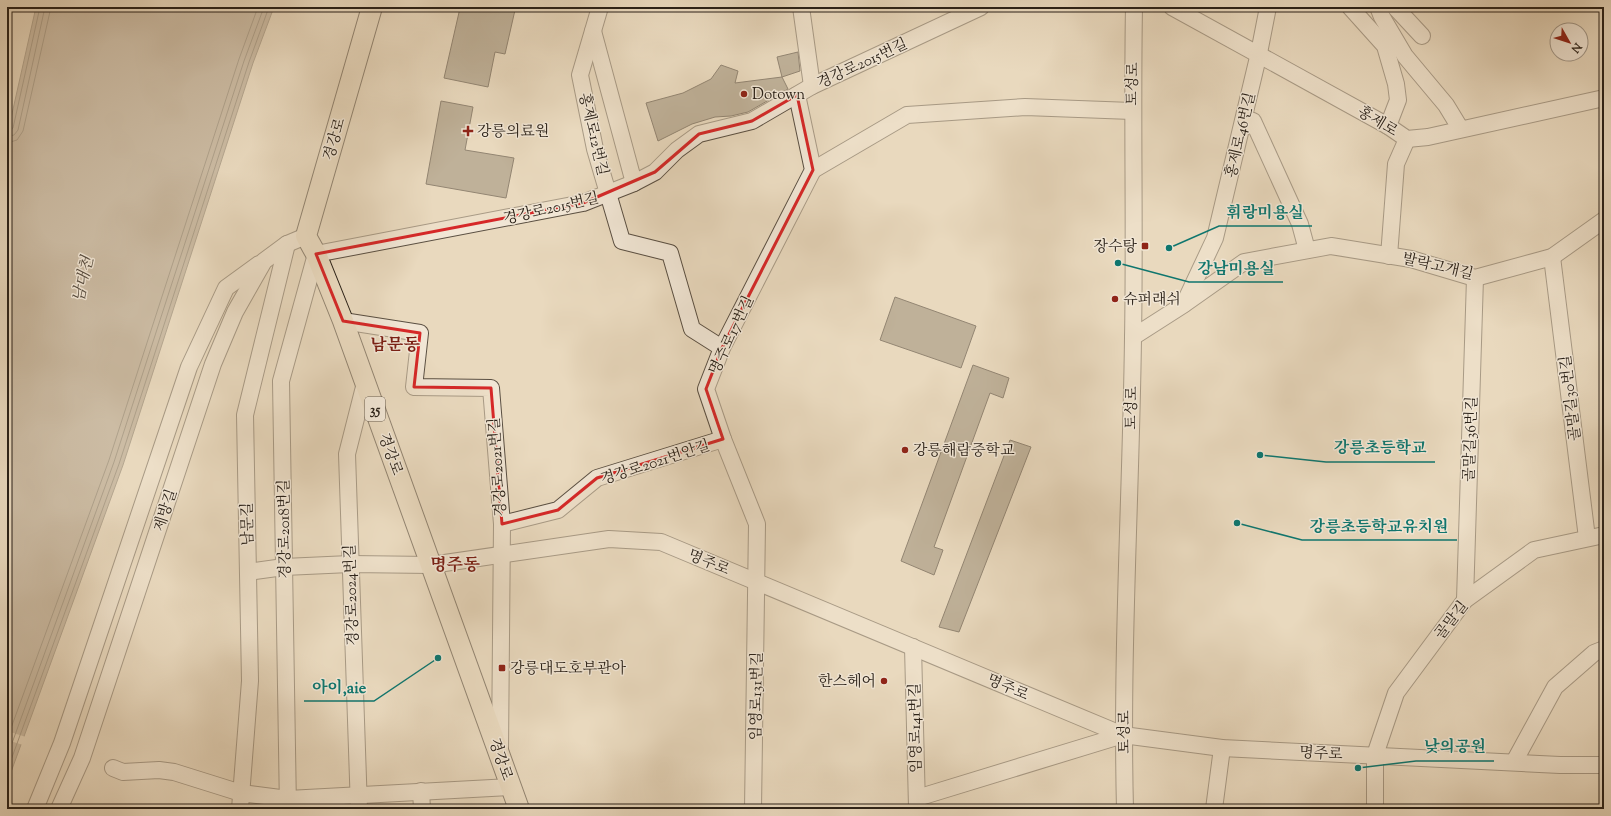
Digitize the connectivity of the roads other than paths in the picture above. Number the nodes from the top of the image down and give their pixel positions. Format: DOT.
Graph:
graph roads {
  1 [pos="372,7"];
  2 [pos="600,7"];
  3 [pos="801,7"];
  4 [pos="981,7"];
  5 [pos="1134,7"];
  6 [pos="1172,7"];
  7 [pos="1268,7"];
  8 [pos="1350,7"];
  9 [pos="1378,7"];
  10 [pos="1395,7"];
  11 [pos="593,31"];
  12 [pos="1422,36"];
  13 [pos="1259,53"];
  14 [pos="812,86"];
  15 [pos="797,95"];
  16 [pos="1604,98"];
  17 [pos="1132,111"];
  18 [pos="1243,122"];
  19 [pos="1388,126"];
  20 [pos="1460,128"];
  21 [pos="1407,139"];
  22 [pos="813,170"];
  23 [pos="634,183"];
  24 [pos="608,194"];
  25 [pos="1604,220"];
  26 [pos="306,236"];
  27 [pos="287,244"];
  28 [pos="1307,250"];
  29 [pos="316,254"];
  30 [pos="1390,256"];
  31 [pos="1552,257"];
  32 [pos="264,261"];
  33 [pos="1475,278"];
  34 [pos="1183,305"];
  35 [pos="343,321"];
  36 [pos="1133,337"];
  37 [pos="722,348"];
  38 [pos="365,383"];
  39 [pos="723,439"];
  40 [pos="502,524"];
  41 [pos="1604,535"];
  42 [pos="1587,538"];
  43 [pos="501,555"];
  44 [pos="350,564"];
  45 [pos="431,565"];
  46 [pos="284,567"];
  47 [pos="248,572"];
  48 [pos="757,582"];
  49 [pos="1465,600"];
  50 [pos="913,647"];
  51 [pos="1604,649"];
  52 [pos="1123,735"];
  53 [pos="1222,748"];
  54 [pos="500,754"];
  55 [pos="1375,755"];
  56 [pos="1514,762"];
  57 [pos="1604,765"];
  58 [pos="113,768"];
  59 [pos="511,787"];
  60 [pos="421,791"];
  61 [pos="241,793"];
  62 [pos="358,802"];
  63 [pos="288,804"];
  64 [pos="917,804"];
  65 [pos="35,809"];
  66 [pos="59,809"];
  67 [pos="240,809"];
  68 [pos="422,809"];
  69 [pos="519,809"];
  70 [pos="753,809"];
  71 [pos="1125,809"];
  72 [pos="1214,809"];
  73 [pos="1375,809"];
  1 -- 26 [label="main road, 경강로"];
  2 -- 11 [label="street, 홍제로12번길"];
  3 -- 14 [label="street"];
  4 -- 14 [label="street, 경강로2015번길"];
  5 -- 17 [label="street, 토성로"];
  6 -- 13 [label="street, 홍제로"];
  7 -- 13 [label="street, 홍제로46번길"];
  8 -- 19 [label="street"];
  9 -- 20 [label="street"];
  10 -- 12 [label="street"];
  11 -- 23 [label="street"];
  11 -- 24 [label="street, 홍제로12번길"];
  13 -- 18 [label="street, 홍제로46번길"];
  13 -- 19 [label="street, 홍제로"];
  14 -- 15 [label="street, 경강로2015번길"];
  15 -- 22 [label="street"];
  15 -- 23 [label="street, 경강로2015번길"];
  16 -- 20 [label="street, 홍제로"];
  17 -- 22 [label="street"];
  17 -- 36 [label="street, 토성로"];
  18 -- 28 [label="street"];
  18 -- 34 [label="street, 홍제로46번길"];
  19 -- 21 [label="street, 홍제로"];
  20 -- 21 [label="street, 홍제로"];
  21 -- 30 [label="street"];
  22 -- 37 [label="street, 명주로17번길"];
  23 -- 24 [label="street, 경강로2015번길"];
  24 -- 29 [label="street, 경강로2015번길"];
  24 -- 37 [label="street, 홍제로12번길"];
  25 -- 31 [label="street, 발락고개길"];
  26 -- 27 [label="street, 제방길"];
  26 -- 29 [label="main road, 경강로 / 35"];
  27 -- 32 [label="street, 제방길"];
  27 -- 47 [label="street, 남문길"];
  28 -- 30 [label="street, 발락고개길"];
  28 -- 34 [label="street, 발락고개길"];
  29 -- 35 [label="main road, 경강로 / 35"];
  29 -- 46 [label="street, 경강로2018번길"];
  30 -- 33 [label="street, 발락고개길"];
  31 -- 33 [label="street, 발락고개길"];
  31 -- 42 [label="street, 골말길30번길"];
  32 -- 65 [label="street"];
  32 -- 66 [label="street, 제방길"];
  33 -- 49 [label="street, 골말길36번길"];
  34 -- 36 [label="street, 발락고개길"];
  35 -- 38 [label="main road, 경강로 / 35"];
  35 -- 40 [label="street, 경강로2021번길"];
  36 -- 52 [label="street, 토성로"];
  37 -- 39 [label="street, 명주로17번길"];
  38 -- 44 [label="street, 경강로2024번길"];
  38 -- 45 [label="main road, 경강로 / 35"];
  39 -- 40 [label="street, 경강로2021번안길"];
  39 -- 48 [label="street, 명주로17번길"];
  40 -- 43 [label="street, 경강로2021번길"];
  41 -- 42 [label="street, 골말길"];
  42 -- 49 [label="street, 골말길"];
  43 -- 45 [label="street, 명주로"];
  43 -- 48 [label="street, 명주로"];
  43 -- 54 [label="street, 경강로2021번길"];
  44 -- 45 [label="street, 명주로"];
  44 -- 46 [label="street, 명주로"];
  44 -- 62 [label="street, 경강로2024번길"];
  45 -- 54 [label="main road, 경강로 / 35"];
  46 -- 47 [label="street, 명주로"];
  46 -- 63 [label="street, 경강로2018번길"];
  47 -- 61 [label="street, 남문길"];
  48 -- 50 [label="street, 명주로"];
  48 -- 70 [label="street, 임영로131번길"];
  49 -- 55 [label="street, 골말길"];
  50 -- 52 [label="street, 명주로"];
  50 -- 64 [label="street, 임영로141번길"];
  51 -- 56 [label="street"];
  52 -- 53 [label="street, 명주로"];
  52 -- 64 [label="street"];
  52 -- 71 [label="street, 토성로"];
  53 -- 55 [label="street, 명주로"];
  53 -- 72 [label="street"];
  54 -- 59 [label="main road, 경강로 / 35"];
  55 -- 56 [label="street, 명주로"];
  55 -- 73 [label="street, 골말길"];
  56 -- 57 [label="street, 명주로"];
  58 -- 61 [label="street"];
  59 -- 60 [label="street"];
  59 -- 69 [label="main road, 경강로 / 35"];
  60 -- 62 [label="street"];
  60 -- 68 [label="street"];
  61 -- 63 [label="street"];
  61 -- 67 [label="street, 남문길"];
  62 -- 63 [label="street"];
}
